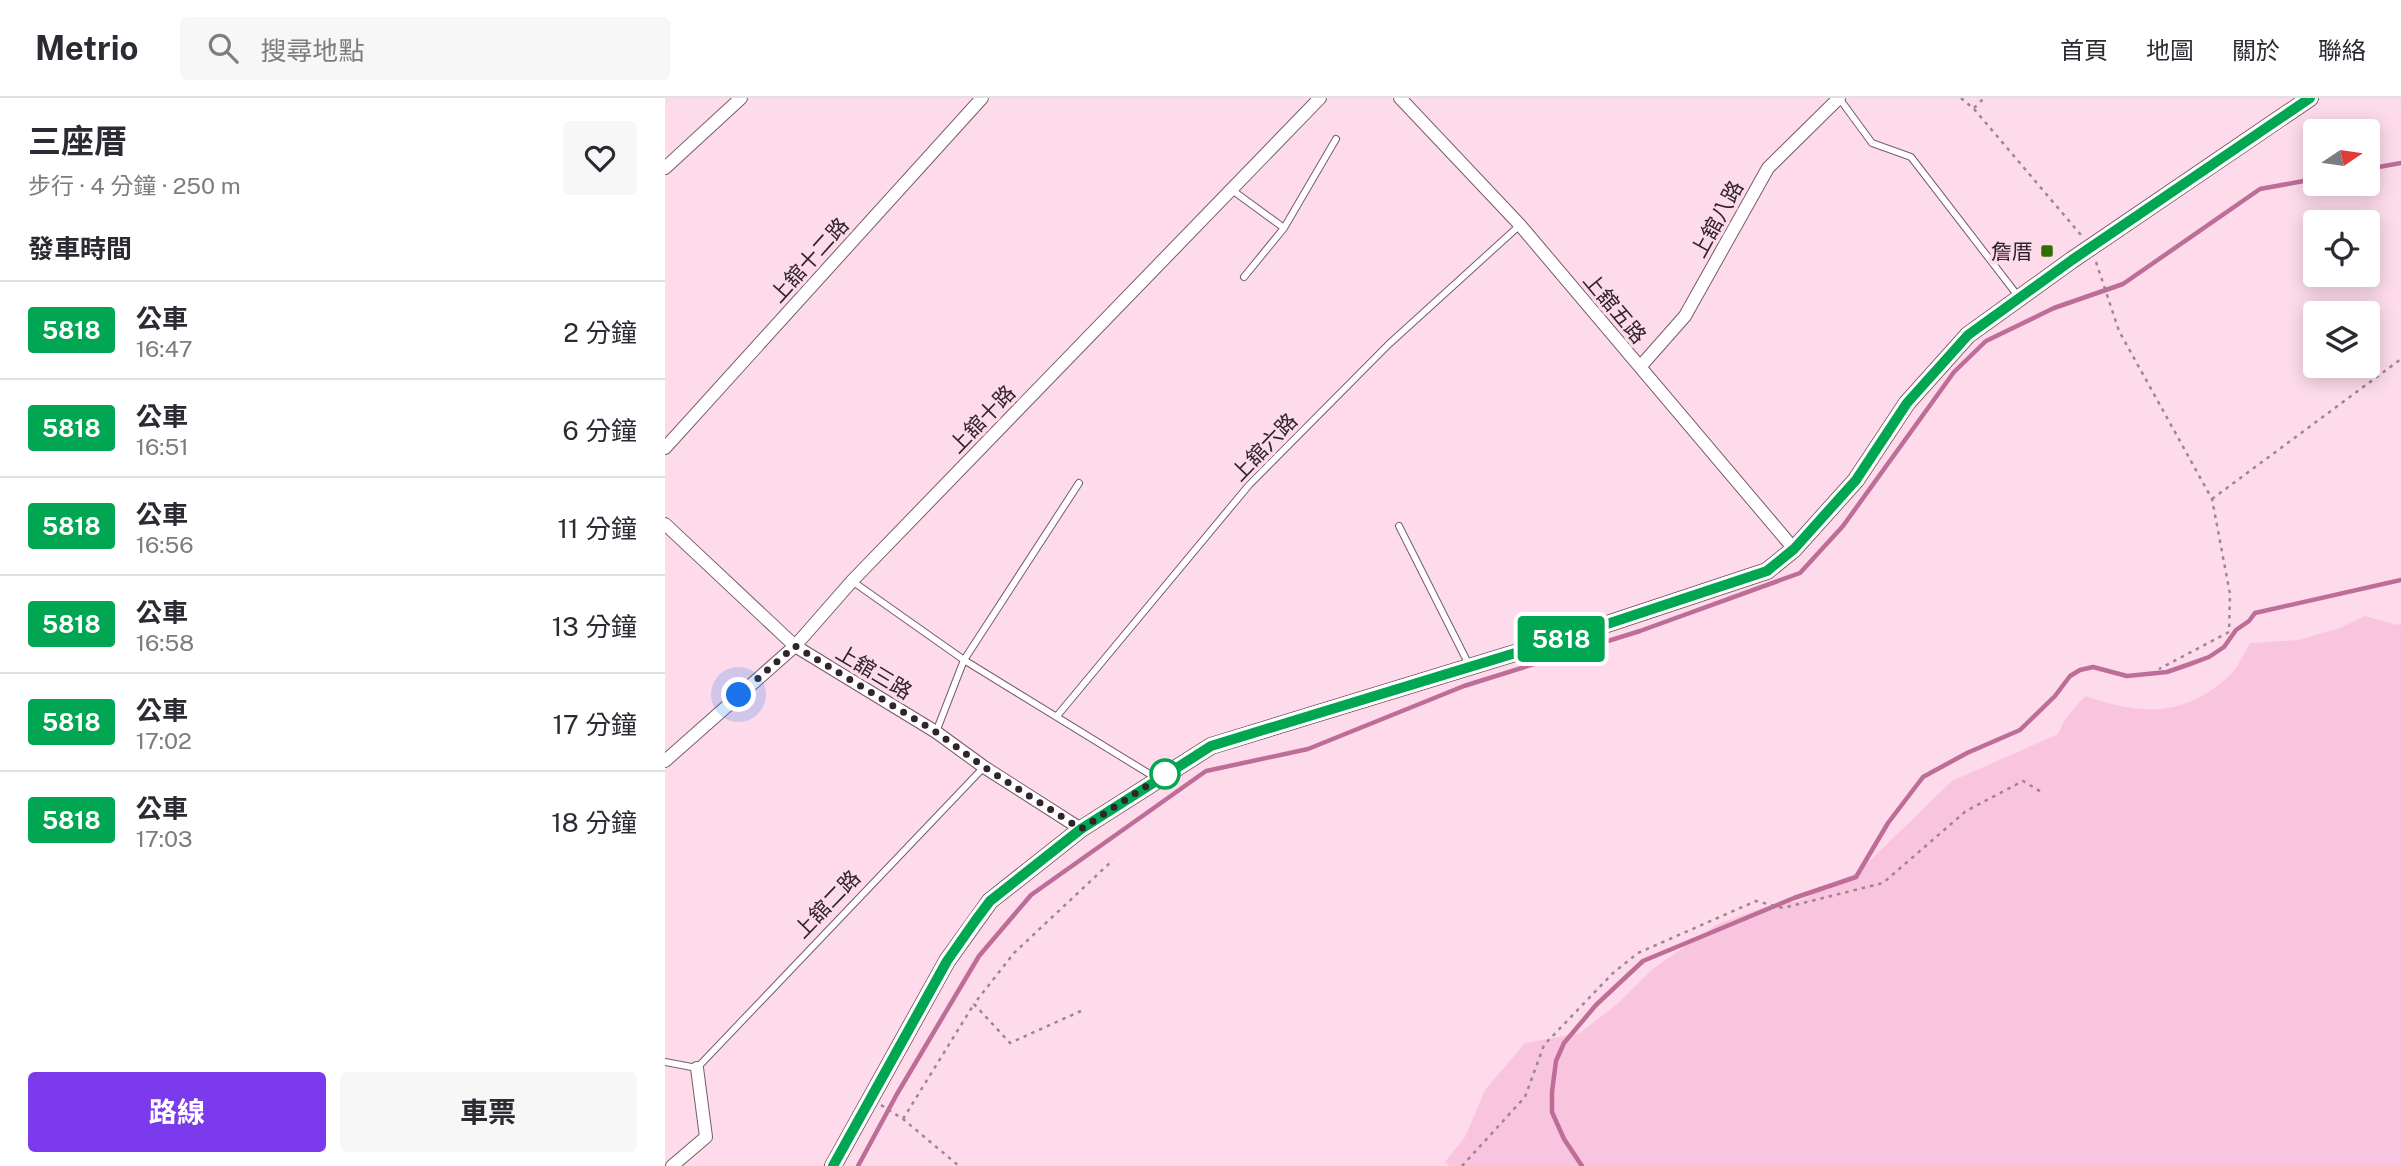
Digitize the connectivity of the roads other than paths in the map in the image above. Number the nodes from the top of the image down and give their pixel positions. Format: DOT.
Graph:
graph roads {
  1 [pos="741,98"];
  2 [pos="982,98"];
  3 [pos="1320,98"];
  4 [pos="1399,98"];
  5 [pos="1839,98"];
  6 [pos="2310,98"];
  7 [pos="1336,138"];
  8 [pos="665,168"];
  9 [pos="1231,189"];
  10 [pos="1520,225"];
  11 [pos="1285,228"];
  12 [pos="1244,277"];
  13 [pos="2019,298"];
  14 [pos="1640,368"];
  15 [pos="665,448"];
  16 [pos="1079,483"];
  17 [pos="665,524"];
  18 [pos="1399,526"];
  19 [pos="1794,549"];
  20 [pos="852,581"];
  21 [pos="795,646"];
  22 [pos="964,660"];
  23 [pos="1470,667"];
  24 [pos="1057,716"];
  25 [pos="936,732"];
  26 [pos="665,761"];
  27 [pos="984,767"];
  28 [pos="1157,779"];
  29 [pos="1081,829"];
  30 [pos="665,1062"];
  31 [pos="697,1068"];
  32 [pos="672,1166"];
  33 [pos="833,1166"];
  1 -- 8 [label="street"];
  2 -- 15 [label="street, 上舘十二路"];
  3 -- 9 [label="street, 上舘十路"];
  4 -- 10 [label="street, 上舘五路"];
  5 -- 13 [label="lane"];
  5 -- 14 [label="street, 上舘八路"];
  6 -- 13 [label="street"];
  7 -- 11 [label="lane"];
  9 -- 11 [label="lane"];
  9 -- 20 [label="street, 上舘十路"];
  10 -- 14 [label="street, 上舘五路"];
  10 -- 24 [label="lane, 上舘六路"];
  11 -- 12 [label="lane"];
  13 -- 19 [label="street"];
  14 -- 19 [label="street, 上舘五路"];
  16 -- 22 [label="lane"];
  17 -- 21 [label="street, 上舘三路"];
  18 -- 23 [label="lane"];
  19 -- 23 [label="street"];
  20 -- 21 [label="street, 上舘十路"];
  20 -- 22 [label="lane"];
  21 -- 25 [label="street, 上舘三路"];
  21 -- 26 [label="street, 上舘十路"];
  22 -- 24 [label="lane"];
  22 -- 25 [label="lane"];
  23 -- 28 [label="street"];
  24 -- 28 [label="lane"];
  25 -- 27 [label="street, 上舘三路"];
  27 -- 29 [label="street, 上舘三路"];
  27 -- 31 [label="lane, 上舘二路"];
  28 -- 29 [label="street"];
  29 -- 33 [label="street"];
  30 -- 31 [label="lane"];
  31 -- 32 [label="street"];
}
